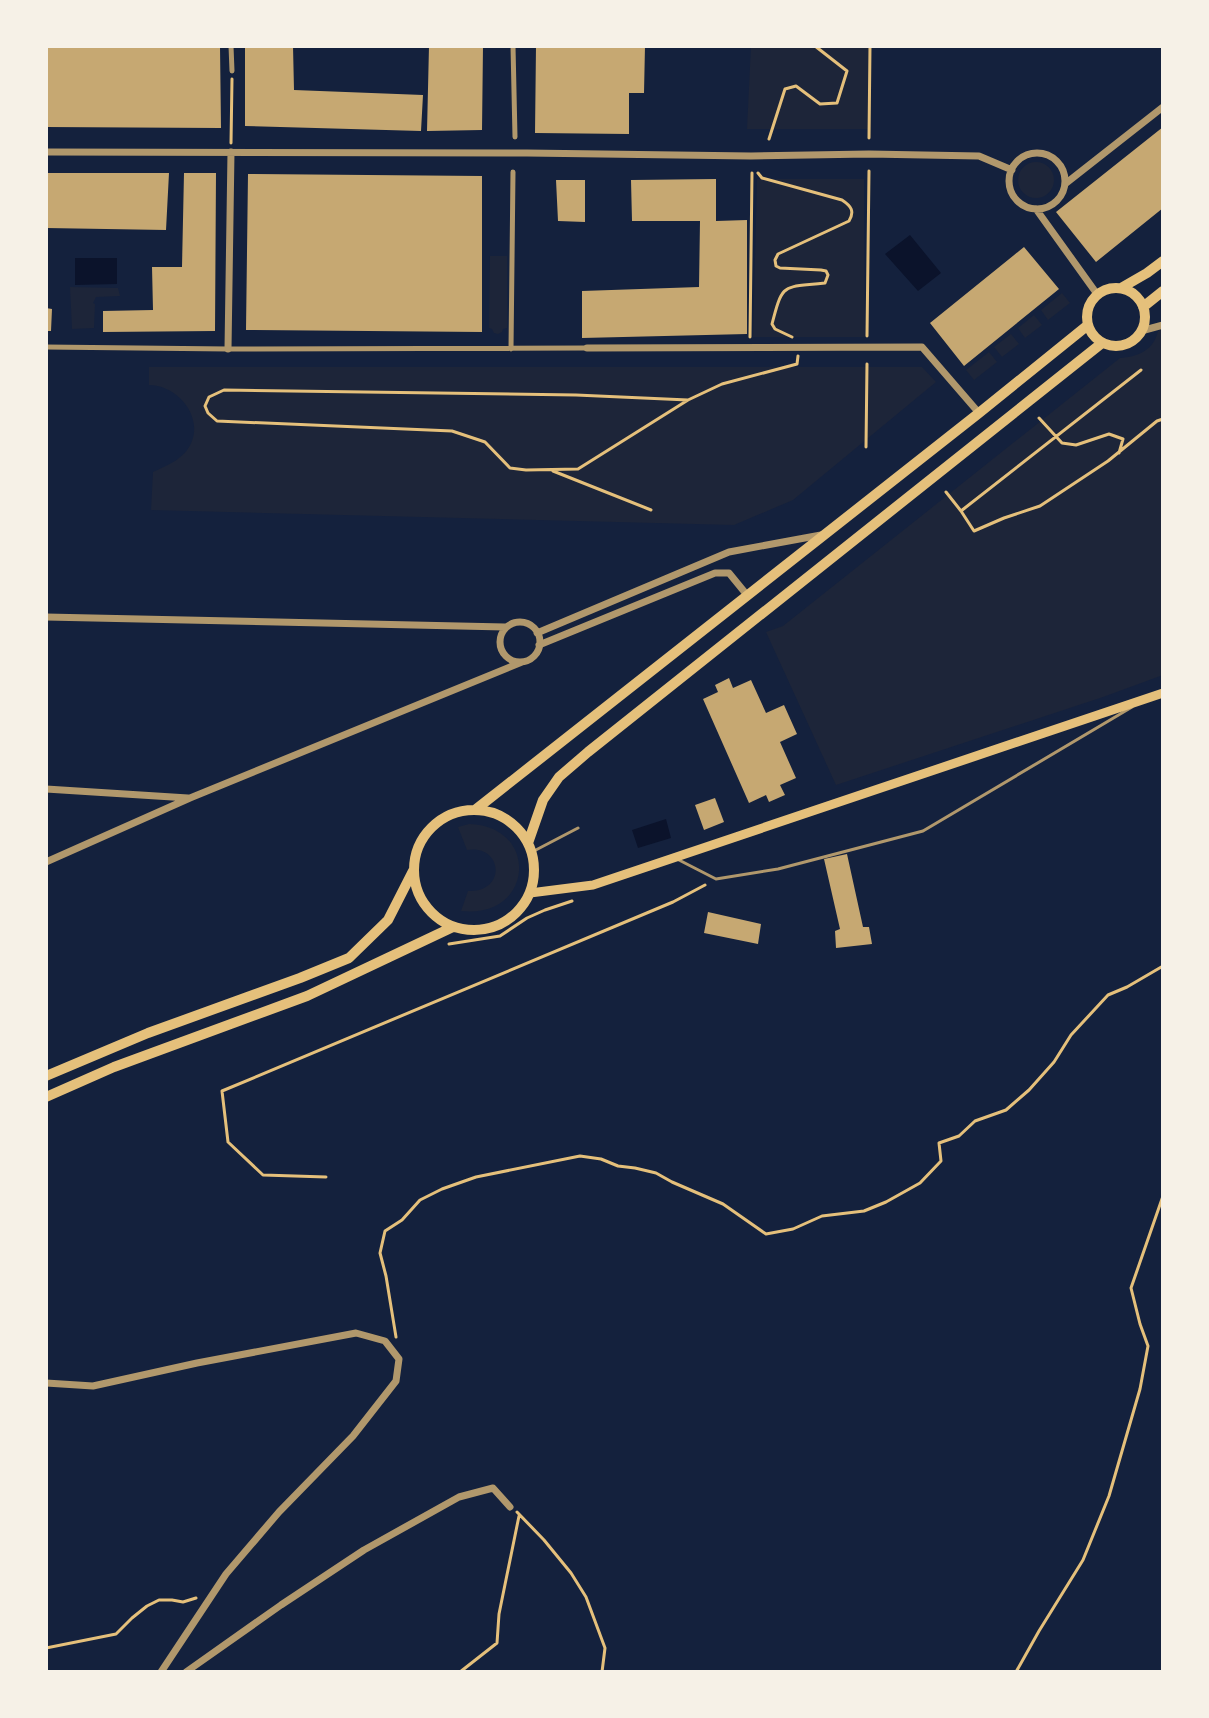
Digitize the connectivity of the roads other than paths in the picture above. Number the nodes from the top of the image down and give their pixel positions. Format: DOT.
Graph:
graph roads {
  1 [pos="231,46"];
  2 [pos="513,46"];
  3 [pos="232,71"];
  4 [pos="1163,107"];
  5 [pos="515,137"];
  6 [pos="46,152"];
  7 [pos="231,152"];
  8 [pos="1012,170"];
  9 [pos="513,172"];
  10 [pos="1065,184"];
  11 [pos="1036,209"];
  12 [pos="1163,261"];
  13 [pos="1121,288"];
  14 [pos="1163,291"];
  15 [pos="1097,294"];
  16 [pos="1143,307"];
  17 [pos="1088,325"];
  18 [pos="1163,325"];
  19 [pos="1141,331"];
  20 [pos="1102,343"];
  21 [pos="46,347"];
  22 [pos="587,348"];
  23 [pos="228,349"];
  24 [pos="511,349"];
  25 [pos="979,413"];
  26 [pos="823,534"];
  27 [pos="747,595"];
  28 [pos="46,617"];
  29 [pos="505,627"];
  30 [pos="537,633"];
  31 [pos="539,645"];
  32 [pos="522,662"];
  33 [pos="1163,693"];
  34 [pos="1144,700"];
  35 [pos="46,789"];
  36 [pos="190,798"];
  37 [pos="475,810"];
  38 [pos="578,828"];
  39 [pos="530,848"];
  40 [pos="673,857"];
  41 [pos="46,862"];
  42 [pos="413,871"];
  43 [pos="530,893"];
  44 [pos="453,927"];
  45 [pos="46,1076"];
  46 [pos="46,1097"];
  47 [pos="46,1383"];
  48 [pos="510,1507"];
  49 [pos="161,1672"];
  50 [pos="186,1672"];
  1 -- 3 [label="street"];
  2 -- 5 [label="street"];
  4 -- 10 [label="street"];
  6 -- 7 [label="street"];
  7 -- 8 [label="street"];
  7 -- 23 [label="street"];
  8 -- 10 [label="street"];
  8 -- 11 [label="street"];
  9 -- 24 [label="street"];
  10 -- 11 [label="street"];
  11 -- 15 [label="street"];
  12 -- 13 [label="main road"];
  13 -- 15 [label="main road"];
  13 -- 16 [label="main road"];
  14 -- 16 [label="main road"];
  15 -- 17 [label="main road"];
  16 -- 19 [label="main road"];
  17 -- 20 [label="main road"];
  17 -- 25 [label="main road"];
  18 -- 19 [label="street"];
  19 -- 20 [label="main road"];
  20 -- 39 [label="main road"];
  21 -- 23 [label="street"];
  22 -- 24 [label="street"];
  22 -- 25 [label="street"];
  23 -- 24 [label="street"];
  25 -- 26 [label="main road"];
  26 -- 27 [label="main road"];
  26 -- 30 [label="street"];
  27 -- 31 [label="street"];
  27 -- 37 [label="main road"];
  28 -- 29 [label="street"];
  29 -- 30 [label="street"];
  29 -- 32 [label="street"];
  30 -- 31 [label="street"];
  31 -- 32 [label="street"];
  32 -- 36 [label="street"];
  33 -- 34 [label="main road"];
  34 -- 40 [label="main road"];
  34 -- 40 [label="lane"];
  35 -- 36 [label="street"];
  36 -- 41 [label="street"];
  37 -- 39 [label="main road"];
  37 -- 42 [label="main road"];
  38 -- 39 [label="lane"];
  39 -- 43 [label="main road"];
  40 -- 43 [label="main road"];
  42 -- 44 [label="main road"];
  42 -- 45 [label="main road"];
  43 -- 44 [label="main road"];
  44 -- 46 [label="main road"];
  47 -- 49 [label="street"];
  48 -- 50 [label="street"];
}
